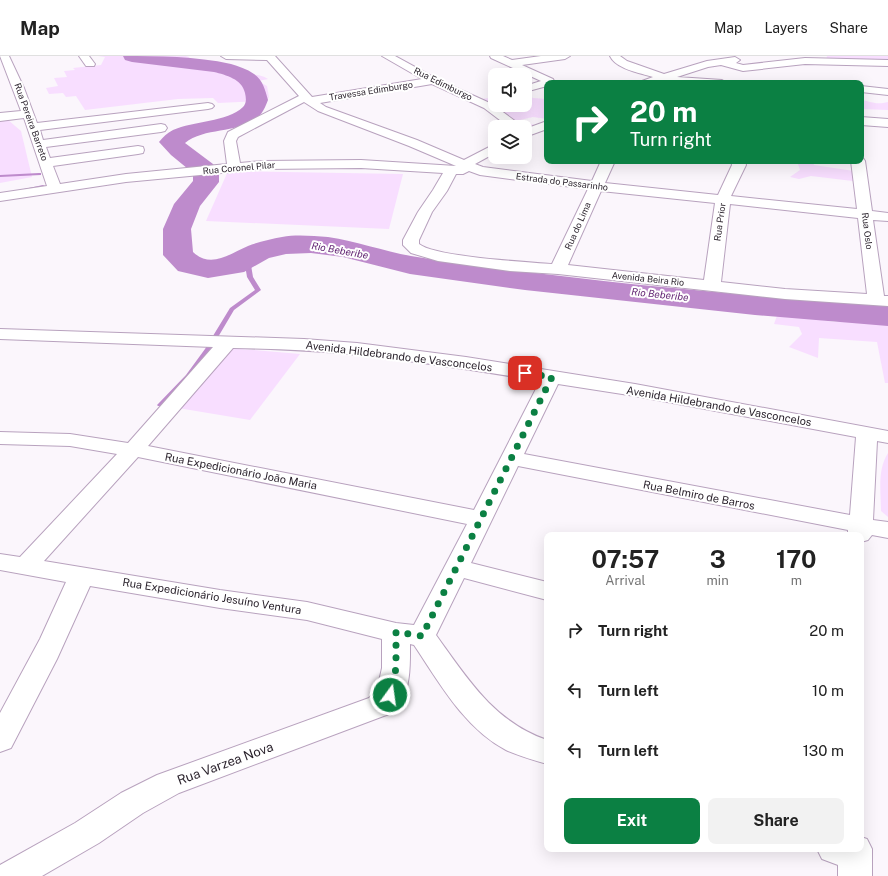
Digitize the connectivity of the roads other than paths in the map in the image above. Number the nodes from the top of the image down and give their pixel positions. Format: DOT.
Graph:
graph roads {
  1 [pos="4,56"];
  2 [pos="226,56"];
  3 [pos="269,56"];
  4 [pos="387,56"];
  5 [pos="495,56"];
  6 [pos="565,56"];
  7 [pos="615,56"];
  8 [pos="762,56"];
  9 [pos="721,62"];
  10 [pos="511,63"];
  11 [pos="888,63"];
  12 [pos="521,68"];
  13 [pos="532,74"];
  14 [pos="662,77"];
  15 [pos="433,80"];
  16 [pos="547,80"];
  17 [pos="654,80"];
  18 [pos="678,80"];
  19 [pos="544,83"];
  20 [pos="19,86"];
  21 [pos="6,87"];
  22 [pos="532,87"];
  23 [pos="864,89"];
  24 [pos="888,92"];
  25 [pos="488,97"];
  26 [pos="307,99"];
  27 [pos="475,100"];
  28 [pos="208,106"];
  29 [pos="29,114"];
  30 [pos="0,117"];
  31 [pos="507,120"];
  32 [pos="864,121"];
  33 [pos="888,123"];
  34 [pos="544,126"];
  35 [pos="32,127"];
  36 [pos="161,128"];
  37 [pos="532,130"];
  38 [pos="38,144"];
  39 [pos="138,150"];
  40 [pos="488,152"];
  41 [pos="46,163"];
  42 [pos="607,164"];
  43 [pos="739,164"];
  44 [pos="858,164"];
  45 [pos="458,167"];
  46 [pos="234,168"];
  47 [pos="596,186"];
  48 [pos="55,188"];
  49 [pos="0,197"];
  50 [pos="723,199"];
  51 [pos="866,214"];
  52 [pos="888,217"];
  53 [pos="558,269"];
  54 [pos="712,286"];
  55 [pos="882,301"];
  56 [pos="0,334"];
  57 [pos="226,342"];
  58 [pos="552,377"];
  59 [pos="877,436"];
  60 [pos="0,438"];
  61 [pos="133,450"];
  62 [pos="511,458"];
  63 [pos="481,519"];
  64 [pos="861,530"];
  65 [pos="888,530"];
  66 [pos="0,562"];
  67 [pos="26,566"];
  68 [pos="456,568"];
  69 [pos="81,576"];
  70 [pos="544,590"];
  71 [pos="409,634"];
  72 [pos="0,740"];
  73 [pos="544,751"];
  74 [pos="0,874"];
  75 [pos="6,876"];
  76 [pos="12,876"];
  1 -- 20 [label="street, Rua Pereira Barreto"];
  2 -- 3 [label="street"];
  3 -- 26 [label="street, Estrada do Passarinho"];
  4 -- 15 [label="street, Rua Edimburgo"];
  5 -- 10 [label="street"];
  6 -- 10 [label="street"];
  7 -- 14 [label="street"];
  8 -- 9 [label="street"];
  9 -- 11 [label="street"];
  9 -- 14 [label="street"];
  10 -- 12 [label="street"];
  13 -- 16 [label="street"];
  14 -- 17 [label="street"];
  14 -- 18 [label="street"];
  15 -- 26 [label="street, Travessa Edimburgo"];
  15 -- 27 [label="street, Rua Edimburgo"];
  19 -- 22 [label="street"];
  20 -- 21 [label="street"];
  20 -- 29 [label="street, Rua Pereira Barreto"];
  23 -- 24 [label="street"];
  25 -- 27 [label="street"];
  26 -- 45 [label="street, Estrada do Passarinho"];
  26 -- 46 [label="street, Travessa Edimburgo"];
  27 -- 31 [label="street, Rua Edimburgo"];
  28 -- 35 [label="street"];
  29 -- 30 [label="street"];
  29 -- 35 [label="street, Rua Pereira Barreto"];
  32 -- 33 [label="street"];
  34 -- 37 [label="street"];
  35 -- 38 [label="street, Rua Pereira Barreto"];
  36 -- 38 [label="street"];
  38 -- 41 [label="street, Rua Pereira Barreto"];
  39 -- 41 [label="street"];
  40 -- 45 [label="street"];
  41 -- 48 [label="street, Rua Pereira Barreto"];
  42 -- 47 [label="street, Rua do Lima"];
  43 -- 50 [label="street, Rua Prior"];
  44 -- 51 [label="street, Rua Oslo"];
  45 -- 46 [label="street, Rua Coronel Pilar"];
  45 -- 47 [label="street, Estrada do Passarinho"];
  45 -- 53 [label="street, Avenida Beira Rio"];
  46 -- 48 [label="street, Rua Coronel Pilar"];
  47 -- 50 [label="street, Estrada do Passarinho"];
  47 -- 53 [label="street, Rua do Lima"];
  48 -- 49 [label="street, Rua Coronel Pilar"];
  50 -- 51 [label="street, Estrada do Passarinho"];
  50 -- 54 [label="street, Rua Prior"];
  51 -- 52 [label="street, Estrada do Passarinho"];
  51 -- 55 [label="street, Rua Oslo"];
  53 -- 54 [label="street, Avenida Beira Rio"];
  54 -- 55 [label="street, Avenida Beira Rio"];
  56 -- 57 [label="street, Avenida Hildebrando de Vasconcelos"];
  57 -- 58 [label="street, Avenida Hildebrando de Vasconcelos"];
  57 -- 61 [label="street"];
  58 -- 59 [label="street, Avenida Hildebrando de Vasconcelos"];
  58 -- 62 [label="street"];
  59 -- 64 [label="street"];
  60 -- 61 [label="street, Rua Expedicionário João Maria"];
  61 -- 63 [label="street, Rua Expedicionário João Maria"];
  61 -- 67 [label="street"];
  62 -- 63 [label="street"];
  62 -- 64 [label="street, Rua Belmiro de Barros"];
  63 -- 68 [label="street"];
  64 -- 65 [label="street, Rua Belmiro de Barros"];
  66 -- 67 [label="street, Rua Expedicionário Jesuíno Ventura"];
  67 -- 69 [label="street, Rua Expedicionário Jesuíno Ventura"];
  68 -- 70 [label="street"];
  68 -- 71 [label="street"];
  69 -- 71 [label="street, Rua Expedicionário Jesuíno Ventura"];
  69 -- 72 [label="street"];
  71 -- 73 [label="street"];
  71 -- 76 [label="street, Rua Varzea Nova"];
  74 -- 75 [label="street"];
}
